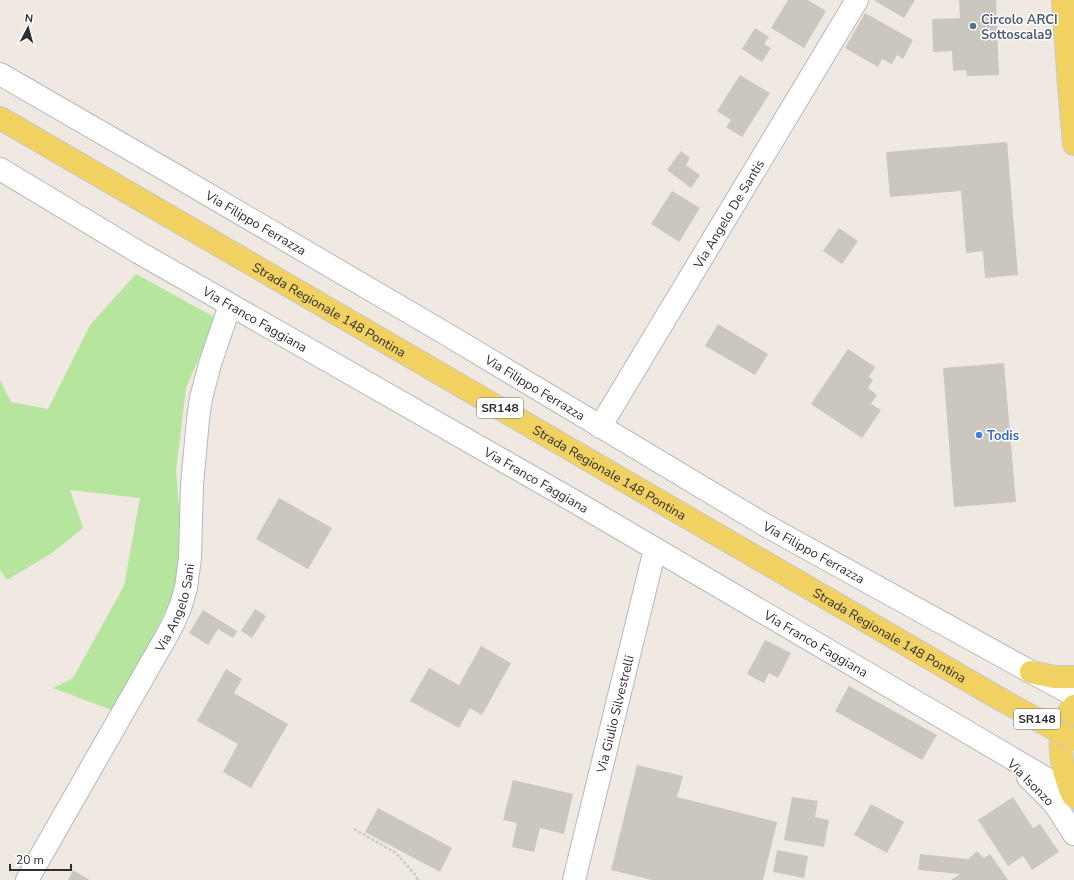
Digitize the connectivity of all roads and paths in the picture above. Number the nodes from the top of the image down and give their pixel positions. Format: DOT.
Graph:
graph roads {
  1 [pos="857,0"];
  2 [pos="1063,0"];
  3 [pos="0,74"];
  4 [pos="1071,86"];
  5 [pos="0,118"];
  6 [pos="1074,144"];
  7 [pos="0,169"];
  8 [pos="230,306"];
  9 [pos="600,427"];
  10 [pos="655,549"];
  11 [pos="1031,672"];
  12 [pos="1074,678"];
  13 [pos="1074,695"];
  14 [pos="1074,706"];
  15 [pos="1074,740"];
  16 [pos="999,752"];
  17 [pos="1072,795"];
  18 [pos="354,829"];
  19 [pos="1074,834"];
  20 [pos="27,880"];
  21 [pos="418,880"];
  22 [pos="574,880"];
  1 -- 9 [label="street, Via Angelo De Santis"];
  2 -- 4 [label="main road"];
  3 -- 9 [label="street, Via Filippo Ferrazza"];
  4 -- 6 [label="main road"];
  5 -- 15 [label="main road, Strada Regionale 148 Pontina / SR148, bridge"];
  7 -- 8 [label="street, Via Franco Faggiana"];
  8 -- 10 [label="street, Via Franco Faggiana"];
  8 -- 20 [label="street, Via Angelo Sani"];
  9 -- 11 [label="street, Via Filippo Ferrazza"];
  10 -- 16 [label="street, Via Franco Faggiana"];
  10 -- 22 [label="street, Via Giulio Silvestrelli"];
  11 -- 12 [label="main road"];
  11 -- 13 [label="street, Via Filippo Ferrazza"];
  14 -- 17 [label="main road, Via Isonzo"];
  16 -- 17 [label="street, Via Franco Faggiana"];
  16 -- 19 [label="street, Via Isonzo"];
  18 -- 21 [label="path"];
}
